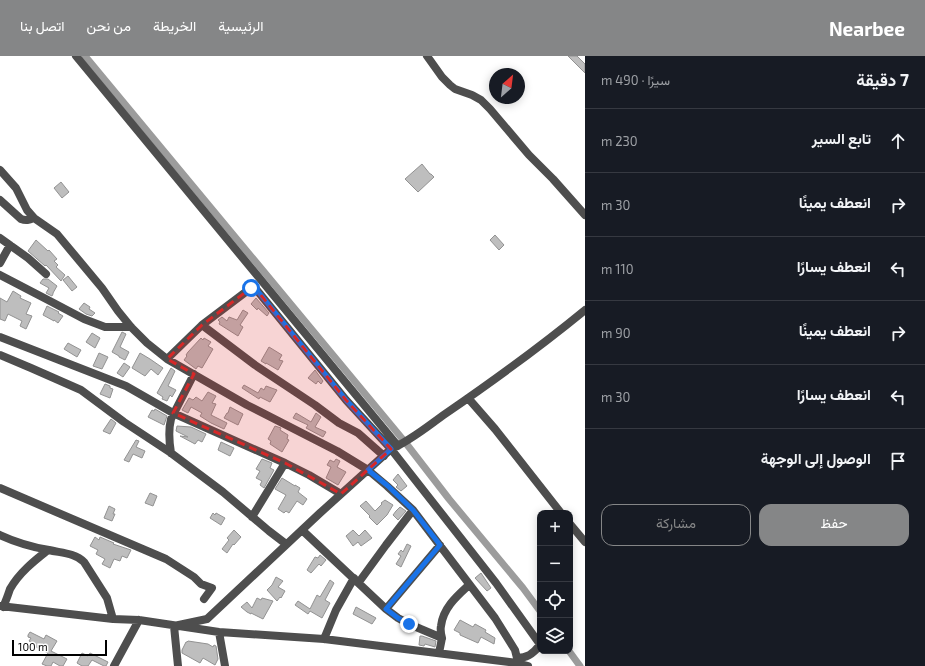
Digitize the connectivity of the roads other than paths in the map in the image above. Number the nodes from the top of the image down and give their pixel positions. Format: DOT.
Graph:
graph roads {
  1 [pos="76,56"];
  2 [pos="427,56"];
  3 [pos="0,170"];
  4 [pos="0,200"];
  5 [pos="585,216"];
  6 [pos="34,218"];
  7 [pos="0,238"];
  8 [pos="10,245"];
  9 [pos="0,263"];
  10 [pos="46,274"];
  11 [pos="0,275"];
  12 [pos="585,310"];
  13 [pos="202,325"];
  14 [pos="131,327"];
  15 [pos="0,337"];
  16 [pos="0,355"];
  17 [pos="167,359"];
  18 [pos="194,374"];
  19 [pos="468,398"];
  20 [pos="173,413"];
  21 [pos="394,447"];
  22 [pos="171,453"];
  23 [pos="384,456"];
  24 [pos="285,463"];
  25 [pos="368,470"];
  26 [pos="2,491"];
  27 [pos="341,494"];
  28 [pos="413,510"];
  29 [pos="560,510"];
  30 [pos="252,516"];
  31 [pos="573,528"];
  32 [pos="302,530"];
  33 [pos="0,535"];
  34 [pos="585,542"];
  35 [pos="286,544"];
  36 [pos="440,545"];
  37 [pos="48,550"];
  38 [pos="356,580"];
  39 [pos="469,585"];
  40 [pos="204,599"];
  41 [pos="2,607"];
  42 [pos="386,609"];
  43 [pos="113,619"];
  44 [pos="139,620"];
  45 [pos="174,626"];
  46 [pos="219,632"];
  47 [pos="442,638"];
  48 [pos="324,639"];
  49 [pos="438,653"];
  50 [pos="517,660"];
  51 [pos="114,666"];
  52 [pos="178,666"];
  53 [pos="225,666"];
  54 [pos="528,666"];
  1 -- 21 [label="street"];
  2 -- 5 [label="street"];
  3 -- 6 [label="street"];
  4 -- 6 [label="street"];
  6 -- 14 [label="street"];
  7 -- 8 [label="street"];
  8 -- 9 [label="street"];
  8 -- 10 [label="street"];
  11 -- 14 [label="street"];
  12 -- 19 [label="street"];
  13 -- 17 [label="street"];
  13 -- 21 [label="street"];
  13 -- 23 [label="street"];
  14 -- 17 [label="street"];
  15 -- 20 [label="street"];
  16 -- 22 [label="street"];
  17 -- 18 [label="street"];
  18 -- 20 [label="street"];
  18 -- 25 [label="street"];
  19 -- 21 [label="street"];
  19 -- 29 [label="street"];
  20 -- 22 [label="street"];
  20 -- 24 [label="street"];
  21 -- 23 [label="street"];
  21 -- 50 [label="street"];
  22 -- 30 [label="street"];
  23 -- 25 [label="street"];
  24 -- 27 [label="street"];
  24 -- 30 [label="street"];
  25 -- 27 [label="street"];
  25 -- 28 [label="street"];
  26 -- 40 [label="street"];
  27 -- 32 [label="street"];
  28 -- 36 [label="street"];
  28 -- 38 [label="street"];
  30 -- 35 [label="street"];
  31 -- 34 [label="street"];
  32 -- 35 [label="street"];
  32 -- 38 [label="street"];
  33 -- 37 [label="street"];
  35 -- 45 [label="street"];
  36 -- 39 [label="street"];
  36 -- 42 [label="street"];
  37 -- 41 [label="street"];
  37 -- 43 [label="street"];
  38 -- 42 [label="street"];
  38 -- 48 [label="street"];
  39 -- 47 [label="street"];
  39 -- 50 [label="street"];
  41 -- 43 [label="street"];
  42 -- 47 [label="street"];
  43 -- 44 [label="street"];
  44 -- 45 [label="street"];
  44 -- 51 [label="street"];
  45 -- 46 [label="street"];
  45 -- 52 [label="street"];
  46 -- 48 [label="street"];
  46 -- 53 [label="street"];
  47 -- 49 [label="street"];
  48 -- 49 [label="street"];
  49 -- 50 [label="street"];
  50 -- 54 [label="street"];
}
